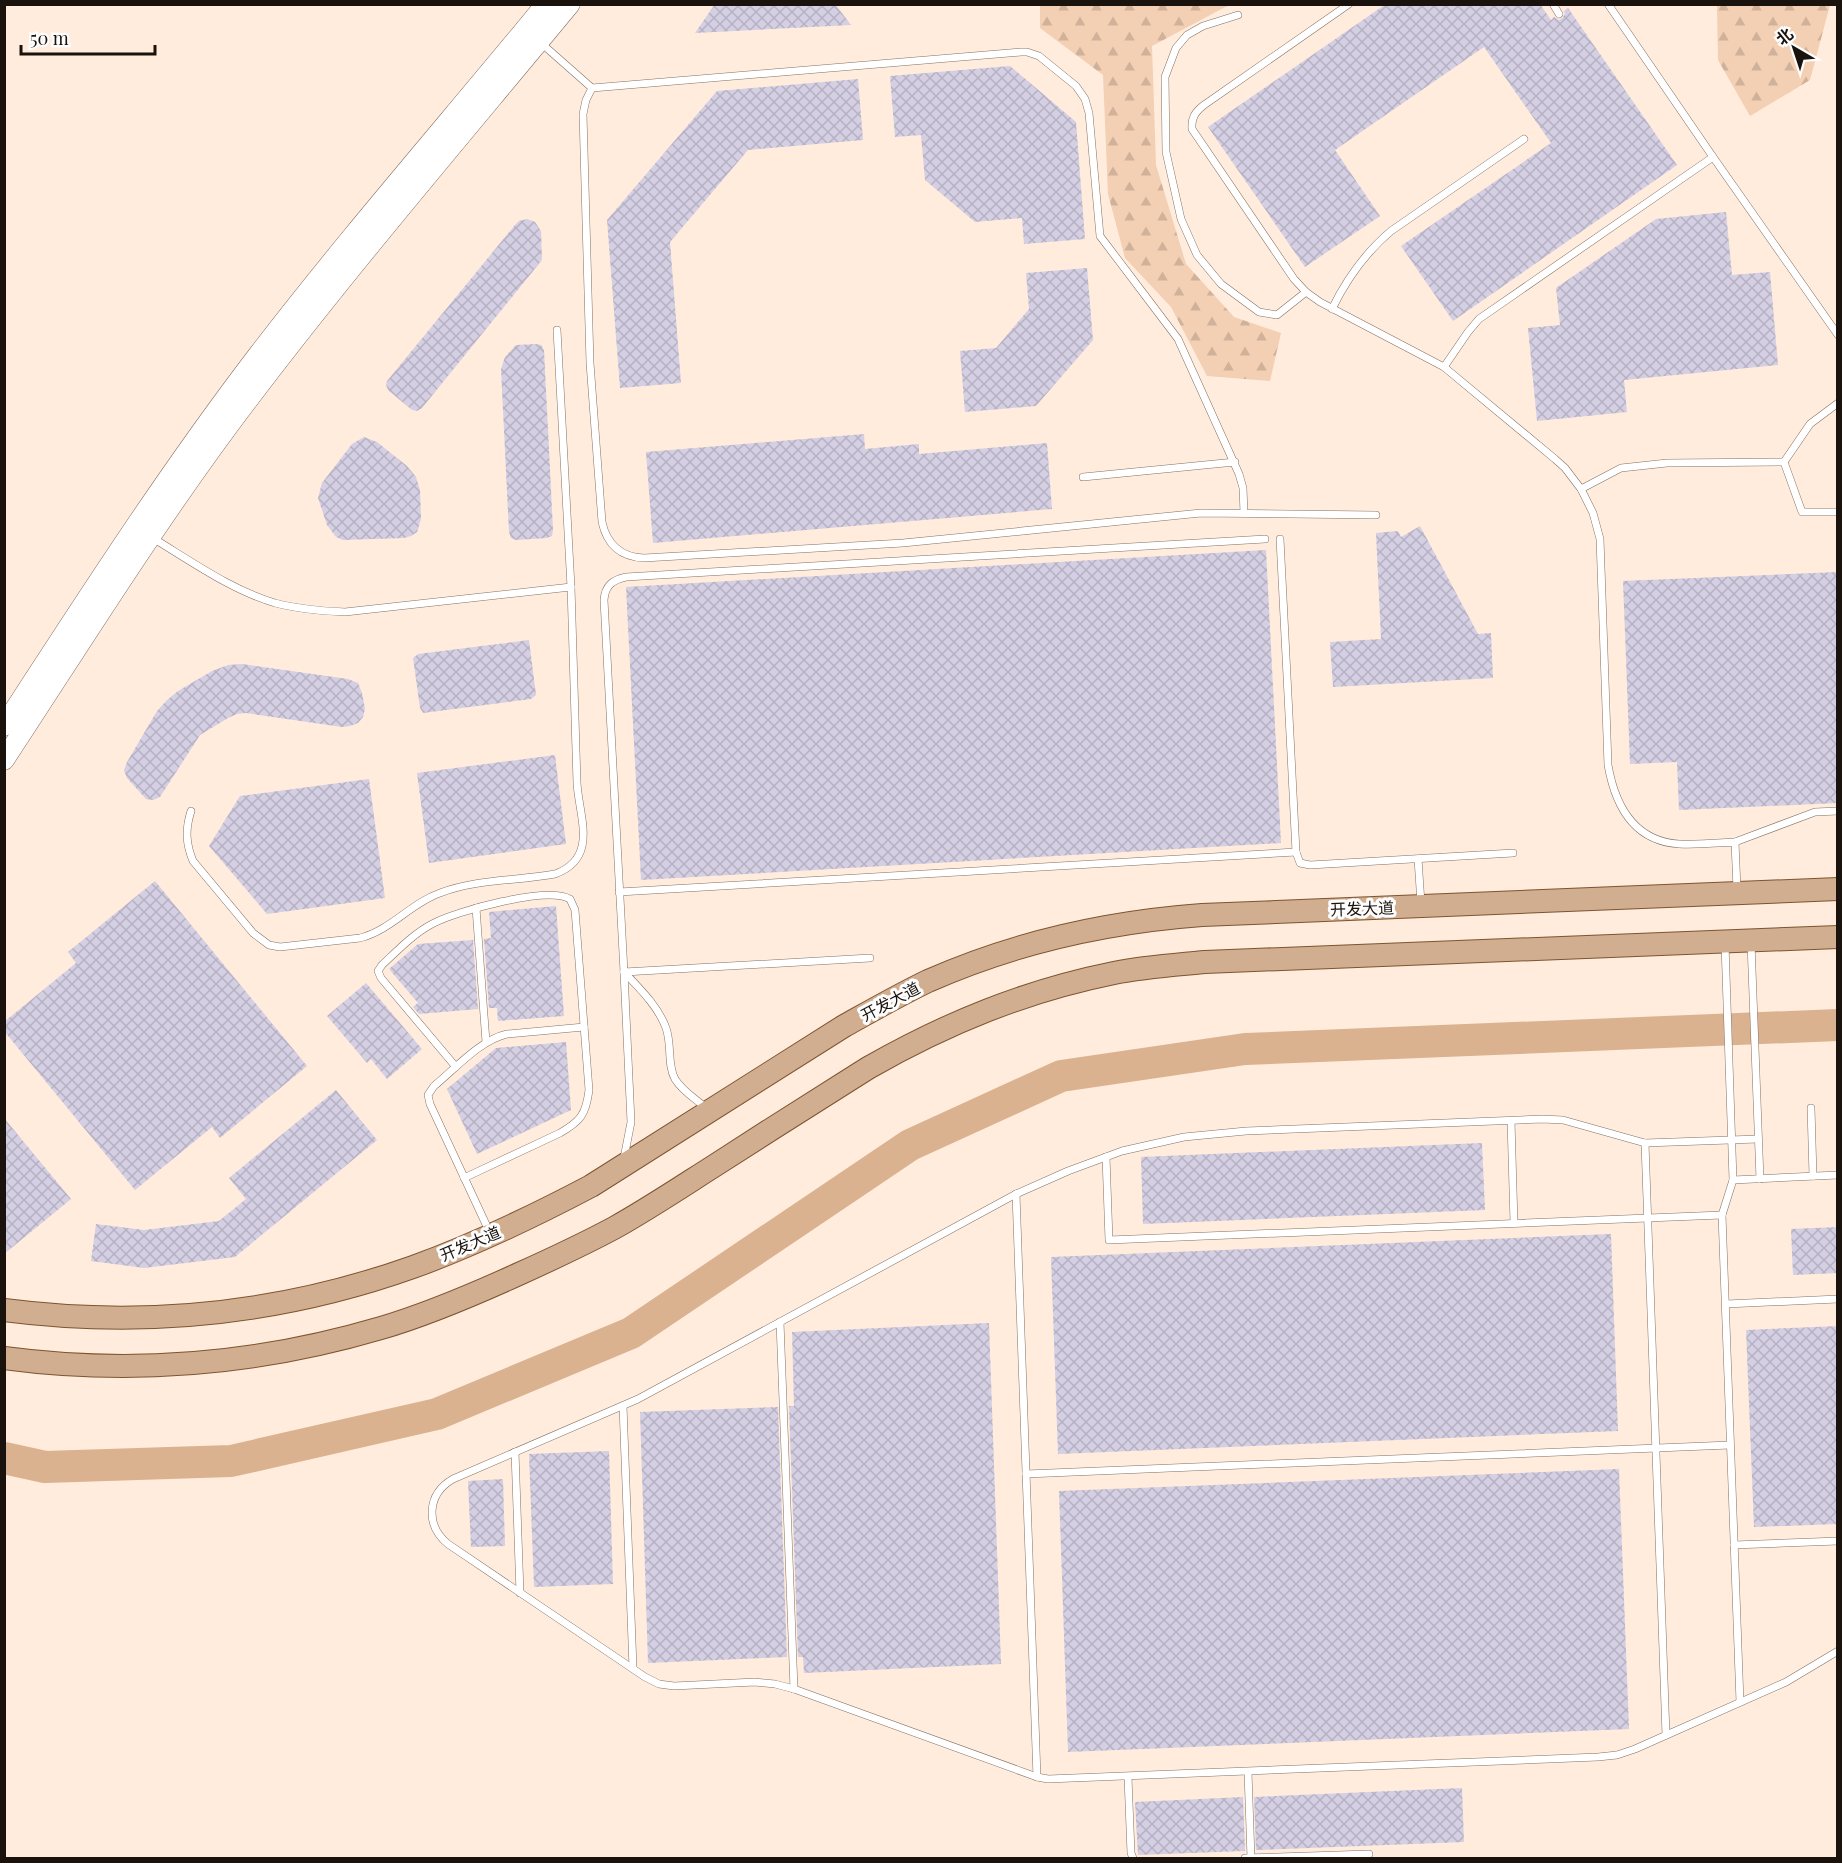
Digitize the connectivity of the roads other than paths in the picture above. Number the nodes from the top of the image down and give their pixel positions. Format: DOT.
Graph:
graph roads {
  1 [pos="546,4"];
  2 [pos="570,4"];
  3 [pos="1349,4"];
  4 [pos="1553,4"];
  5 [pos="1608,4"];
  6 [pos="1559,14"];
  7 [pos="1238,15"];
  8 [pos="532,36"];
  9 [pos="592,88"];
  10 [pos="1524,139"];
  11 [pos="1713,157"];
  12 [pos="1306,292"];
  13 [pos="1332,309"];
  14 [pos="557,330"];
  15 [pos="1838,335"];
  16 [pos="1444,367"];
  17 [pos="1838,403"];
  18 [pos="1235,462"];
  19 [pos="1784,462"];
  20 [pos="1083,477"];
  21 [pos="1581,489"];
  22 [pos="1838,512"];
  23 [pos="1244,513"];
  24 [pos="1376,515"];
  25 [pos="142,532"];
  26 [pos="1280,538"];
  27 [pos="1265,539"];
  28 [pos="571,587"];
  29 [pos="4,726"];
  30 [pos="4,760"];
  31 [pos="191,811"];
  32 [pos="1838,811"];
  33 [pos="1735,842"];
  34 [pos="1296,852"];
  35 [pos="1513,853"];
  36 [pos="1418,859"];
  37 [pos="1838,889"];
  38 [pos="619,892"];
  39 [pos="1737,893"];
  40 [pos="1421,906"];
  41 [pos="476,908"];
  42 [pos="1838,937"];
  43 [pos="1751,940"];
  44 [pos="1725,941"];
  45 [pos="870,958"];
  46 [pos="624,972"];
  47 [pos="584,1027"];
  48 [pos="486,1042"];
  49 [pos="456,1067"];
  50 [pos="1811,1108"];
  51 [pos="710,1111"];
  52 [pos="1510,1121"];
  53 [pos="1758,1139"];
  54 [pos="1732,1140"];
  55 [pos="1645,1143"];
  56 [pos="1106,1157"];
  57 [pos="620,1168"];
  58 [pos="1838,1175"];
  59 [pos="1813,1176"];
  60 [pos="465,1178"];
  61 [pos="1760,1179"];
  62 [pos="1733,1180"];
  63 [pos="1016,1194"];
  64 [pos="1722,1215"];
  65 [pos="1647,1218"];
  66 [pos="1514,1223"];
  67 [pos="491,1234"];
  68 [pos="1838,1299"];
  69 [pos="1726,1304"];
  70 [pos="4,1310"];
  71 [pos="780,1322"];
  72 [pos="4,1358"];
  73 [pos="623,1406"];
  74 [pos="1731,1445"];
  75 [pos="1656,1448"];
  76 [pos="515,1452"];
  77 [pos="1026,1474"];
  78 [pos="1838,1541"];
  79 [pos="1734,1545"];
  80 [pos="520,1593"];
  81 [pos="1838,1651"];
  82 [pos="633,1668"];
  83 [pos="794,1689"];
  84 [pos="1740,1702"];
  85 [pos="1666,1735"];
  86 [pos="1248,1772"];
  87 [pos="1037,1777"];
  88 [pos="1128,1777"];
  89 [pos="1369,1854"];
  90 [pos="1133,1858"];
  91 [pos="1245,1858"];
  92 [pos="1251,1858"];
  1 -- 8 [label="main road"];
  2 -- 8 [label="main road"];
  3 -- 12 [label="lane"];
  4 -- 6 [label="lane"];
  5 -- 11 [label="lane"];
  7 -- 12 [label="lane"];
  8 -- 9 [label="lane"];
  8 -- 25 [label="main road"];
  9 -- 18 [label="lane"];
  9 -- 23 [label="lane"];
  10 -- 13 [label="lane"];
  11 -- 15 [label="lane"];
  11 -- 16 [label="lane"];
  12 -- 13 [label="lane"];
  13 -- 16 [label="lane"];
  14 -- 28 [label="lane"];
  16 -- 21 [label="lane"];
  17 -- 19 [label="lane"];
  18 -- 20 [label="lane"];
  18 -- 23 [label="lane"];
  19 -- 21 [label="lane"];
  19 -- 22 [label="lane"];
  21 -- 33 [label="lane"];
  23 -- 24 [label="lane"];
  25 -- 28 [label="lane"];
  25 -- 29 [label="main road"];
  25 -- 30 [label="main road"];
  26 -- 34 [label="lane"];
  27 -- 38 [label="lane"];
  28 -- 31 [label="lane"];
  32 -- 33 [label="lane"];
  33 -- 39 [label="lane"];
  34 -- 36 [label="lane"];
  34 -- 38 [label="lane"];
  35 -- 36 [label="lane"];
  36 -- 40 [label="lane"];
  37 -- 39 [label="main road, 开发大道"];
  38 -- 46 [label="lane"];
  39 -- 40 [label="main road, 开发大道"];
  40 -- 51 [label="main road, 开发大道"];
  41 -- 47 [label="lane"];
  41 -- 48 [label="lane"];
  41 -- 49 [label="lane"];
  42 -- 43 [label="main road"];
  43 -- 44 [label="main road"];
  43 -- 53 [label="lane"];
  44 -- 54 [label="lane"];
  44 -- 72 [label="main road"];
  45 -- 46 [label="lane"];
  46 -- 51 [label="lane"];
  46 -- 57 [label="lane"];
  47 -- 48 [label="lane"];
  47 -- 60 [label="lane"];
  48 -- 49 [label="lane"];
  49 -- 60 [label="lane"];
  50 -- 59 [label="lane"];
  51 -- 57 [label="main road, 开发大道"];
  52 -- 55 [label="lane"];
  52 -- 56 [label="lane"];
  52 -- 66 [label="lane"];
  53 -- 54 [label="lane"];
  53 -- 61 [label="lane"];
  54 -- 55 [label="lane"];
  54 -- 62 [label="lane"];
  55 -- 65 [label="lane"];
  56 -- 63 [label="lane"];
  56 -- 66 [label="lane"];
  57 -- 67 [label="main road, 开发大道"];
  58 -- 59 [label="lane"];
  59 -- 61 [label="lane"];
  60 -- 67 [label="lane"];
  61 -- 62 [label="lane"];
  62 -- 64 [label="lane"];
  63 -- 71 [label="lane"];
  63 -- 77 [label="lane"];
  64 -- 65 [label="lane"];
  64 -- 69 [label="lane"];
  65 -- 66 [label="lane"];
  65 -- 75 [label="lane"];
  67 -- 70 [label="main road, 开发大道"];
  68 -- 69 [label="lane"];
  69 -- 74 [label="lane"];
  71 -- 73 [label="lane"];
  71 -- 83 [label="lane"];
  73 -- 76 [label="lane"];
  73 -- 82 [label="lane"];
  74 -- 75 [label="lane"];
  74 -- 79 [label="lane"];
  75 -- 77 [label="lane"];
  75 -- 85 [label="lane"];
  76 -- 80 [label="lane"];
  76 -- 80 [label="lane"];
  77 -- 87 [label="lane"];
  78 -- 79 [label="lane"];
  79 -- 84 [label="lane"];
  80 -- 82 [label="lane"];
  81 -- 84 [label="lane"];
  82 -- 83 [label="lane"];
  83 -- 87 [label="lane"];
  84 -- 85 [label="lane"];
  85 -- 86 [label="lane"];
  86 -- 88 [label="lane"];
  86 -- 92 [label="lane"];
  87 -- 88 [label="lane"];
  88 -- 90 [label="lane"];
  89 -- 92 [label="lane"];
  91 -- 92 [label="lane"];
}
